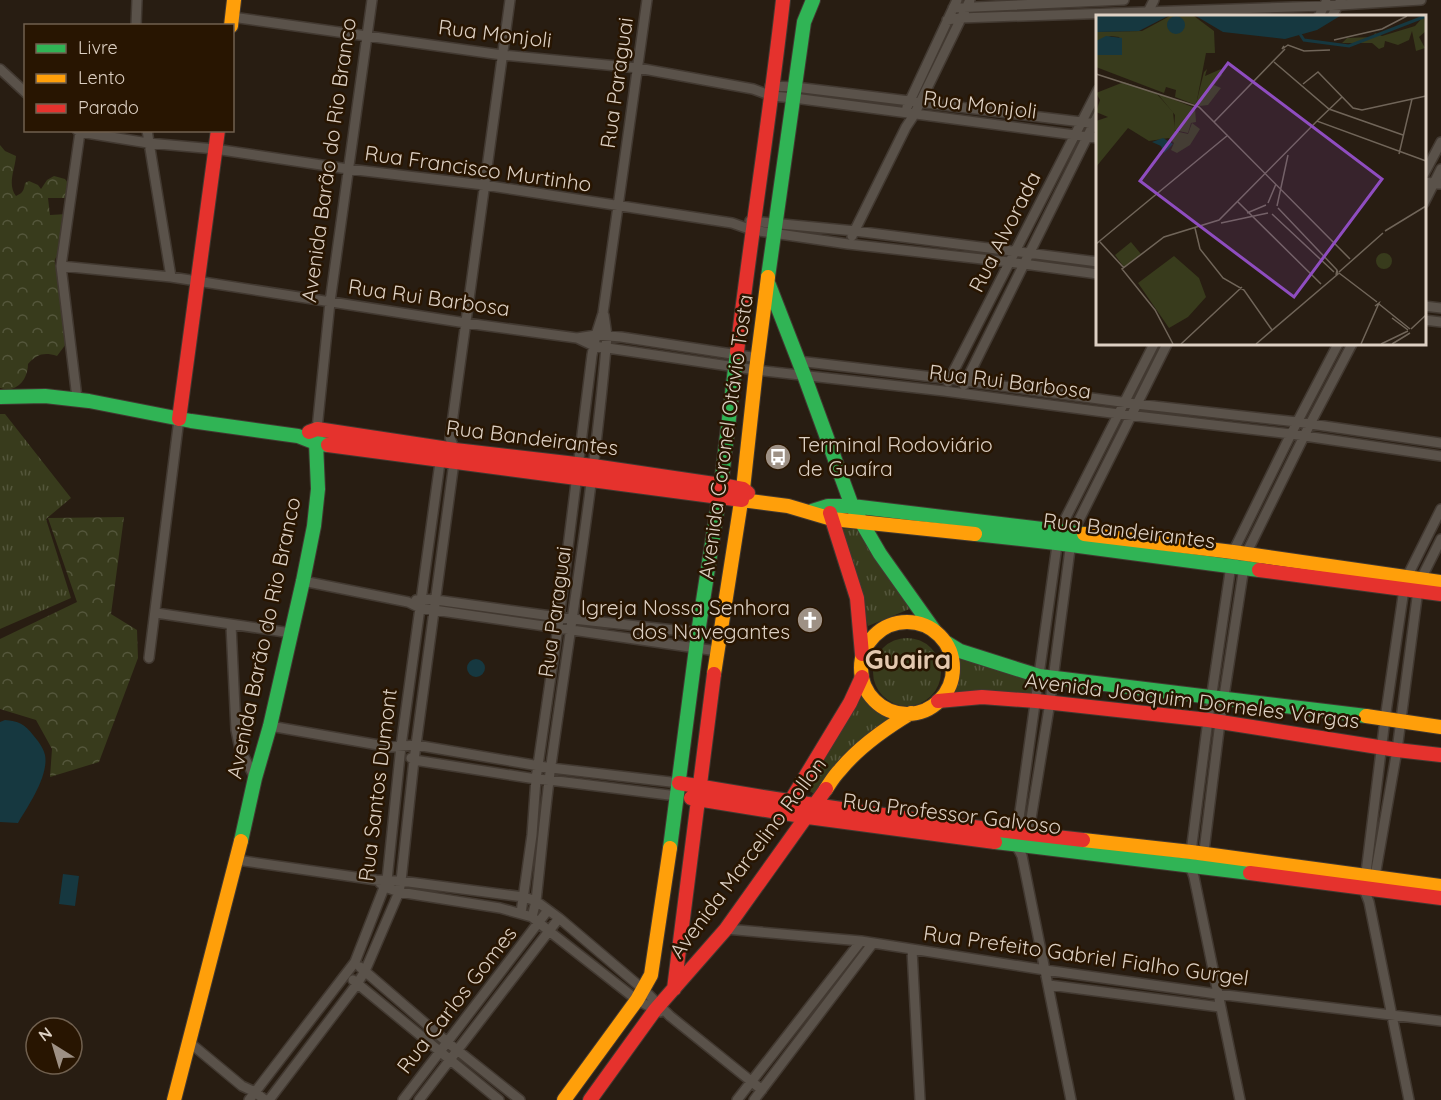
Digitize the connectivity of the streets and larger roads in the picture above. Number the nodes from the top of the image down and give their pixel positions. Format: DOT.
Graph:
graph roads {
  1 [pos="137,0"];
  2 [pos="234,0"];
  3 [pos="372,0"];
  4 [pos="510,0"];
  5 [pos="647,0"];
  6 [pos="783,0"];
  7 [pos="813,0"];
  8 [pos="1124,0"];
  9 [pos="1142,0"];
  10 [pos="1154,0"];
  11 [pos="1421,0"];
  12 [pos="1379,1"];
  13 [pos="1340,2"];
  14 [pos="1053,3"];
  15 [pos="1325,3"];
  16 [pos="955,4"];
  17 [pos="968,4"];
  18 [pos="1142,14"];
  19 [pos="1052,15"];
  20 [pos="960,18"];
  21 [pos="947,20"];
  22 [pos="232,21"];
  23 [pos="136,24"];
  24 [pos="367,35"];
  25 [pos="502,55"];
  26 [pos="929,58"];
  27 [pos="939,62"];
  28 [pos="638,68"];
  29 [pos="0,69"];
  30 [pos="24,91"];
  31 [pos="772,91"];
  32 [pos="794,92"];
  33 [pos="1096,94"];
  34 [pos="909,101"];
  35 [pos="919,103"];
  36 [pos="993,112"];
  37 [pos="910,114"];
  38 [pos="1096,121"];
  39 [pos="1081,122"];
  40 [pos="991,125"];
  41 [pos="79,132"];
  42 [pos="85,132"];
  43 [pos="147,132"];
  44 [pos="218,132"];
  45 [pos="1075,136"];
  46 [pos="1092,138"];
  47 [pos="1441,142"];
  48 [pos="148,143"];
  49 [pos="215,149"];
  50 [pos="348,169"];
  51 [pos="1426,169"];
  52 [pos="1441,171"];
  53 [pos="1433,183"];
  54 [pos="484,185"];
  55 [pos="1426,200"];
  56 [pos="618,206"];
  57 [pos="753,225"];
  58 [pos="775,228"];
  59 [pos="855,231"];
  60 [pos="897,237"];
  61 [pos="848,244"];
  62 [pos="894,249"];
  63 [pos="1015,252"];
  64 [pos="1028,254"];
  65 [pos="1009,262"];
  66 [pos="1096,262"];
  67 [pos="1023,264"];
  68 [pos="61,266"];
  69 [pos="1096,274"];
  70 [pos="171,277"];
  71 [pos="198,281"];
  72 [pos="768,283"];
  73 [pos="330,302"];
  74 [pos="1426,306"];
  75 [pos="1441,308"];
  76 [pos="603,313"];
  77 [pos="1426,320"];
  78 [pos="1441,322"];
  79 [pos="466,323"];
  80 [pos="596,335"];
  81 [pos="607,336"];
  82 [pos="577,338"];
  83 [pos="670,345"];
  84 [pos="1153,345"];
  85 [pos="1352,345"];
  86 [pos="594,346"];
  87 [pos="1166,346"];
  88 [pos="1337,346"];
  89 [pos="606,348"];
  90 [pos="1347,354"];
  91 [pos="668,357"];
  92 [pos="736,361"];
  93 [pos="798,361"];
  94 [pos="757,364"];
  95 [pos="875,370"];
  96 [pos="804,375"];
  97 [pos="950,379"];
  98 [pos="873,382"];
  99 [pos="966,382"];
  100 [pos="944,391"];
  101 [pos="1042,392"];
  102 [pos="961,393"];
  103 [pos="0,397"];
  104 [pos="77,398"];
  105 [pos="586,403"];
  106 [pos="1040,403"];
  107 [pos="1124,403"];
  108 [pos="600,404"];
  109 [pos="1137,404"];
  110 [pos="1215,413"];
  111 [pos="1119,414"];
  112 [pos="1131,415"];
  113 [pos="179,419"];
  114 [pos="1297,422"];
  115 [pos="1310,424"];
  116 [pos="1214,425"];
  117 [pos="317,429"];
  118 [pos="1291,434"];
  119 [pos="1389,435"];
  120 [pos="298,436"];
  121 [pos="1304,436"];
  122 [pos="1441,443"];
  123 [pos="316,444"];
  124 [pos="1385,448"];
  125 [pos="448,451"];
  126 [pos="1441,456"];
  127 [pos="585,471"];
  128 [pos="1090,471"];
  129 [pos="1100,476"];
  130 [pos="720,491"];
  131 [pos="1263,491"];
  132 [pos="742,494"];
  133 [pos="1275,496"];
  134 [pos="852,506"];
  135 [pos="1441,509"];
  136 [pos="830,512"];
  137 [pos="860,522"];
  138 [pos="923,522"];
  139 [pos="1429,532"];
  140 [pos="1064,538"];
  141 [pos="1441,538"];
  142 [pos="568,548"];
  143 [pos="711,548"];
  144 [pos="582,549"];
  145 [pos="733,552"];
  146 [pos="1239,560"];
  147 [pos="303,581"];
  148 [pos="1441,582"];
  149 [pos="1412,584"];
  150 [pos="1441,594"];
  151 [pos="436,600"];
  152 [pos="420,603"];
  153 [pos="435,610"];
  154 [pos="156,613"];
  155 [pos="559,617"];
  156 [pos="573,619"];
  157 [pos="231,625"];
  158 [pos="558,627"];
  159 [pos="1222,628"];
  160 [pos="570,630"];
  161 [pos="934,630"];
  162 [pos="1234,631"];
  163 [pos="291,633"];
  164 [pos="698,633"];
  165 [pos="720,635"];
  166 [pos="947,644"];
  167 [pos="697,647"];
  168 [pos="717,651"];
  169 [pos="862,656"];
  170 [pos="149,658"];
  171 [pos="862,677"];
  172 [pos="1046,677"];
  173 [pos="1218,698"];
  174 [pos="938,701"];
  175 [pos="1043,701"];
  176 [pos="688,712"];
  177 [pos="710,713"];
  178 [pos="911,713"];
  179 [pos="1385,719"];
  180 [pos="1401,720"];
  181 [pos="1214,721"];
  182 [pos="270,726"];
  183 [pos="1441,727"];
  184 [pos="416,745"];
  185 [pos="1381,748"];
  186 [pos="401,750"];
  187 [pos="1397,750"];
  188 [pos="1441,754"];
  189 [pos="414,760"];
  190 [pos="538,765"];
  191 [pos="551,768"];
  192 [pos="255,778"];
  193 [pos="536,779"];
  194 [pos="549,780"];
  195 [pos="678,790"];
  196 [pos="699,793"];
  197 [pos="787,807"];
  198 [pos="812,811"];
  199 [pos="532,835"];
  200 [pos="543,836"];
  201 [pos="1022,843"];
  202 [pos="237,860"];
  203 [pos="1196,863"];
  204 [pos="401,881"];
  205 [pos="386,884"];
  206 [pos="1369,886"];
  207 [pos="1441,886"];
  208 [pos="399,892"];
  209 [pos="524,897"];
  210 [pos="1441,898"];
  211 [pos="536,901"];
  212 [pos="548,910"];
  213 [pos="521,914"];
  214 [pos="559,918"];
  215 [pos="536,919"];
  216 [pos="659,919"];
  217 [pos="683,920"];
  218 [pos="726,929"];
  219 [pos="549,931"];
  220 [pos="861,941"];
  221 [pos="873,943"];
  222 [pos="912,950"];
  223 [pos="598,952"];
  224 [pos="355,962"];
  225 [pos="589,962"];
  226 [pos="1045,970"];
  227 [pos="365,971"];
  228 [pos="346,975"];
  229 [pos="651,975"];
  230 [pos="1112,979"];
  231 [pos="357,984"];
  232 [pos="1048,985"];
  233 [pos="674,989"];
  234 [pos="1110,993"];
  235 [pos="1217,994"];
  236 [pos="640,995"];
  237 [pos="1220,1007"];
  238 [pos="657,1008"];
  239 [pos="1392,1014"];
  240 [pos="1441,1021"];
  241 [pos="189,1042"];
  242 [pos="447,1042"];
  243 [pos="456,1050"];
  244 [pos="439,1052"];
  245 [pos="449,1059"];
  246 [pos="494,1080"];
  247 [pos="751,1081"];
  248 [pos="485,1089"];
  249 [pos="762,1089"];
  250 [pos="250,1097"];
  251 [pos="174,1100"];
  252 [pos="267,1100"];
  253 [pos="403,1100"];
  254 [pos="419,1100"];
  255 [pos="499,1100"];
  256 [pos="520,1100"];
  257 [pos="564,1100"];
  258 [pos="590,1100"];
  259 [pos="737,1100"];
  260 [pos="754,1100"];
  261 [pos="920,1100"];
  262 [pos="1071,1100"];
  263 [pos="1240,1100"];
  264 [pos="1409,1100"];
  1 -- 23 [label="street"];
  2 -- 22 [label="street"];
  3 -- 24 [label="street, Avenida Barão do Rio Branco"];
  4 -- 25 [label="street, Rua Santos Dumont"];
  5 -- 28 [label="street, Rua Paraguai"];
  6 -- 31 [label="street, Avenida Coronel Otávio Tosta"];
  7 -- 32 [label="street, Avenida Coronel Otávio Tosta"];
  8 -- 14 [label="street"];
  9 -- 18 [label="street"];
  10 -- 18 [label="street"];
  11 -- 12 [label="street"];
  12 -- 13 [label="street"];
  13 -- 15 [label="street"];
  14 -- 17 [label="street"];
  14 -- 19 [label="street"];
  15 -- 18 [label="street"];
  16 -- 17 [label="street"];
  16 -- 21 [label="street"];
  17 -- 20 [label="street"];
  18 -- 19 [label="street"];
  19 -- 20 [label="street"];
  20 -- 21 [label="street"];
  20 -- 27 [label="street"];
  21 -- 26 [label="street"];
  22 -- 24 [label="street, Rua Monjoli"];
  24 -- 25 [label="street, Rua Monjoli"];
  24 -- 50 [label="street, Avenida Barão do Rio Branco"];
  25 -- 28 [label="street, Rua Monjoli"];
  25 -- 54 [label="street, Rua Santos Dumont"];
  26 -- 27 [label="street"];
  26 -- 34 [label="street"];
  27 -- 35 [label="street"];
  28 -- 31 [label="street, Rua Monjoli"];
  28 -- 56 [label="street, Rua Paraguai"];
  29 -- 30 [label="street"];
  31 -- 32 [label="street, Rua Monjoli"];
  31 -- 57 [label="street, Avenida Coronel Otávio Tosta"];
  32 -- 34 [label="street, Rua Monjoli"];
  32 -- 37 [label="street, Rua Monjoli"];
  32 -- 58 [label="street, Avenida Coronel Otávio Tosta"];
  33 -- 39 [label="street, Rua Alvorada"];
  34 -- 35 [label="street, Rua Monjoli"];
  34 -- 37 [label="street"];
  35 -- 36 [label="street, Rua Monjoli"];
  35 -- 37 [label="street"];
  36 -- 39 [label="street, Rua Monjoli"];
  36 -- 40 [label="street"];
  37 -- 40 [label="street, Rua Monjoli"];
  37 -- 59 [label="street"];
  38 -- 39 [label="street, Rua Monjoli"];
  38 -- 46 [label="street, Rua Alvorada"];
  39 -- 45 [label="street, Rua Alvorada"];
  40 -- 45 [label="street, Rua Monjoli"];
  41 -- 68 [label="street"];
  42 -- 48 [label="street, Rua Francisco Murtinho"];
  43 -- 48 [label="street"];
  44 -- 49 [label="street"];
  45 -- 46 [label="street, Rua Monjoli"];
  45 -- 63 [label="street, Rua Alvorada"];
  46 -- 64 [label="street, Rua Alvorada"];
  47 -- 51 [label="street"];
  48 -- 49 [label="street, Rua Francisco Murtinho"];
  48 -- 70 [label="street"];
  49 -- 50 [label="street, Rua Francisco Murtinho"];
  49 -- 71 [label="street"];
  50 -- 54 [label="street, Rua Francisco Murtinho"];
  50 -- 73 [label="street, Avenida Barão do Rio Branco"];
  52 -- 53 [label="street"];
  53 -- 55 [label="street"];
  54 -- 56 [label="street, Rua Francisco Murtinho"];
  54 -- 79 [label="street, Rua Santos Dumont"];
  56 -- 57 [label="street, Rua Francisco Murtinho"];
  56 -- 76 [label="street, Rua Paraguai"];
  57 -- 58 [label="street, Rua Francisco Murtinho"];
  57 -- 92 [label="street, Avenida Coronel Otávio Tosta"];
  58 -- 59 [label="street, Rua Francisco Murtinho"];
  58 -- 61 [label="street, Rua Francisco Murtinho"];
  58 -- 72 [label="street, Avenida Coronel Otávio Tosta"];
  59 -- 60 [label="street, Rua Francisco Murtinho"];
  59 -- 61 [label="street"];
  60 -- 62 [label="street"];
  60 -- 63 [label="street, Rua Francisco Murtinho"];
  61 -- 62 [label="street, Rua Francisco Murtinho"];
  62 -- 65 [label="street, Rua Francisco Murtinho"];
  63 -- 64 [label="street, Rua Francisco Murtinho"];
  63 -- 65 [label="street, Rua Alvorada"];
  64 -- 66 [label="street, Rua Francisco Murtinho"];
  64 -- 67 [label="street, Rua Alvorada"];
  65 -- 67 [label="street, Rua Francisco Murtinho"];
  65 -- 97 [label="street, Rua Alvorada"];
  67 -- 69 [label="street, Rua Francisco Murtinho"];
  67 -- 99 [label="street, Rua Alvorada"];
  68 -- 70 [label="street, Rua Rui Barbosa"];
  68 -- 104 [label="street"];
  70 -- 71 [label="street, Rua Rui Barbosa"];
  71 -- 73 [label="street, Rua Rui Barbosa"];
  71 -- 113 [label="street"];
  72 -- 93 [label="street"];
  72 -- 94 [label="street, Avenida Coronel Otávio Tosta"];
  73 -- 79 [label="street, Rua Rui Barbosa"];
  73 -- 117 [label="street, Avenida Barão do Rio Branco"];
  74 -- 75 [label="street"];
  76 -- 80 [label="street, Rua Paraguai"];
  76 -- 81 [label="street, Rua Paraguai"];
  77 -- 78 [label="street"];
  79 -- 82 [label="street, Rua Rui Barbosa"];
  79 -- 125 [label="street, Rua Santos Dumont"];
  80 -- 81 [label="street, Rua Rui Barbosa"];
  80 -- 82 [label="street, Rua Rui Barbosa"];
  80 -- 86 [label="street, Rua Paraguai"];
  81 -- 83 [label="street, Rua Rui Barbosa"];
  81 -- 89 [label="street, Rua Paraguai"];
  82 -- 86 [label="street, Rua Rui Barbosa"];
  83 -- 91 [label="street"];
  83 -- 92 [label="street, Rua Rui Barbosa"];
  84 -- 107 [label="street"];
  85 -- 90 [label="street"];
  86 -- 89 [label="street, Rua Rui Barbosa"];
  86 -- 105 [label="street, Rua Paraguai"];
  87 -- 109 [label="street"];
  88 -- 90 [label="street"];
  88 -- 114 [label="street"];
  89 -- 91 [label="street, Rua Rui Barbosa"];
  89 -- 108 [label="street, Rua Paraguai"];
  90 -- 115 [label="street"];
  91 -- 92 [label="street, Rua Rui Barbosa"];
  92 -- 94 [label="street, Rua Rui Barbosa"];
  92 -- 130 [label="street, Avenida Coronel Otávio Tosta"];
  93 -- 95 [label="street, Rua Rui Barbosa"];
  93 -- 96 [label="street"];
  94 -- 96 [label="street, Rua Rui Barbosa"];
  94 -- 132 [label="street, Avenida Coronel Otávio Tosta"];
  95 -- 97 [label="street, Rua Rui Barbosa"];
  95 -- 98 [label="street"];
  96 -- 98 [label="street, Rua Rui Barbosa"];
  96 -- 134 [label="street"];
  97 -- 99 [label="street, Rua Rui Barbosa"];
  97 -- 100 [label="street, Rua Alvorada"];
  98 -- 100 [label="street, Rua Rui Barbosa"];
  99 -- 101 [label="street, Rua Rui Barbosa"];
  99 -- 102 [label="street, Rua Alvorada"];
  100 -- 102 [label="street, Rua Rui Barbosa"];
  101 -- 106 [label="street"];
  101 -- 107 [label="street, Rua Rui Barbosa"];
  102 -- 106 [label="street, Rua Rui Barbosa"];
  103 -- 104 [label="street, Rua Bandeirantes"];
  104 -- 113 [label="street, Rua Bandeirantes"];
  105 -- 108 [label="street"];
  105 -- 127 [label="street, Rua Paraguai"];
  106 -- 111 [label="street, Rua Rui Barbosa"];
  107 -- 109 [label="street, Rua Rui Barbosa"];
  107 -- 111 [label="street"];
  108 -- 127 [label="street, Rua Paraguai"];
  109 -- 110 [label="street, Rua Rui Barbosa"];
  109 -- 112 [label="street"];
  110 -- 114 [label="street, Rua Rui Barbosa"];
  110 -- 116 [label="street"];
  111 -- 112 [label="street, Rua Rui Barbosa"];
  111 -- 128 [label="street"];
  112 -- 116 [label="street, Rua Rui Barbosa"];
  112 -- 129 [label="street"];
  113 -- 120 [label="street, Rua Bandeirantes"];
  113 -- 154 [label="street"];
  114 -- 115 [label="street, Rua Rui Barbosa"];
  114 -- 118 [label="street"];
  115 -- 119 [label="street, Rua Rui Barbosa"];
  115 -- 121 [label="street"];
  116 -- 118 [label="street, Rua Rui Barbosa"];
  117 -- 120 [label="street, Rua Bandeirantes"];
  117 -- 123 [label="street, Avenida Barão do Rio Branco"];
  117 -- 125 [label="street, Rua Bandeirantes"];
  118 -- 121 [label="street, Rua Rui Barbosa"];
  118 -- 131 [label="street"];
  119 -- 122 [label="street, Rua Rui Barbosa"];
  119 -- 124 [label="street"];
  120 -- 123 [label="street, Rua Bandeirantes"];
  121 -- 124 [label="street, Rua Rui Barbosa"];
  121 -- 133 [label="street"];
  123 -- 125 [label="street, Rua Bandeirantes"];
  123 -- 147 [label="street, Avenida Barão do Rio Branco"];
  124 -- 126 [label="street, Rua Rui Barbosa"];
  125 -- 127 [label="street, Rua Bandeirantes"];
  125 -- 151 [label="street, Rua Santos Dumont"];
  125 -- 152 [label="street, Rua Santos Dumont"];
  127 -- 130 [label="street, Rua Bandeirantes"];
  127 -- 142 [label="street, Rua Paraguai"];
  127 -- 144 [label="street, Rua Paraguai"];
  128 -- 129 [label="street"];
  128 -- 140 [label="street"];
  129 -- 140 [label="street"];
  130 -- 132 [label="street, Rua Bandeirantes"];
  130 -- 143 [label="street, Avenida Coronel Otávio Tosta"];
  131 -- 133 [label="street"];
  131 -- 146 [label="street"];
  132 -- 136 [label="street, Rua Bandeirantes"];
  132 -- 145 [label="street, Avenida Coronel Otávio Tosta"];
  133 -- 146 [label="street"];
  134 -- 136 [label="street, Rua Bandeirantes"];
  134 -- 137 [label="street"];
  134 -- 138 [label="street, Rua Bandeirantes"];
  135 -- 139 [label="street"];
  136 -- 137 [label="street, Rua Bandeirantes"];
  136 -- 169 [label="street"];
  137 -- 138 [label="street, Rua Bandeirantes"];
  137 -- 161 [label="street"];
  138 -- 140 [label="street, Rua Bandeirantes"];
  139 -- 141 [label="street"];
  139 -- 149 [label="street"];
  140 -- 146 [label="street, Rua Bandeirantes"];
  140 -- 172 [label="street"];
  140 -- 172 [label="street"];
  141 -- 149 [label="street"];
  142 -- 144 [label="street"];
  142 -- 155 [label="street, Rua Paraguai"];
  143 -- 145 [label="street"];
  143 -- 164 [label="street, Avenida Coronel Otávio Tosta"];
  144 -- 156 [label="street, Rua Paraguai"];
  145 -- 165 [label="street, Avenida Coronel Otávio Tosta"];
  146 -- 149 [label="street, Rua Bandeirantes"];
  146 -- 159 [label="street"];
  146 -- 162 [label="street"];
  147 -- 152 [label="street"];
  147 -- 163 [label="street, Avenida Barão do Rio Branco"];
  148 -- 149 [label="street, Rua Bandeirantes"];
  149 -- 150 [label="street, Rua Bandeirantes"];
  149 -- 179 [label="street"];
  149 -- 180 [label="street"];
  151 -- 152 [label="street"];
  151 -- 153 [label="street, Rua Santos Dumont"];
  151 -- 155 [label="street"];
  152 -- 153 [label="street"];
  152 -- 186 [label="street, Rua Santos Dumont"];
  153 -- 158 [label="street"];
  153 -- 184 [label="street, Rua Santos Dumont"];
  154 -- 157 [label="street"];
  154 -- 170 [label="street"];
  155 -- 156 [label="street"];
  155 -- 158 [label="street, Rua Paraguai"];
  156 -- 160 [label="street, Rua Paraguai"];
  156 -- 164 [label="street"];
  157 -- 163 [label="street"];
  157 -- 192 [label="street"];
  158 -- 160 [label="street"];
  158 -- 190 [label="street, Rua Paraguai"];
  159 -- 162 [label="street"];
  159 -- 173 [label="street"];
  160 -- 167 [label="street"];
  160 -- 191 [label="street, Rua Paraguai"];
  161 -- 166 [label="street"];
  161 -- 169 [label="street"];
  162 -- 173 [label="street"];
  163 -- 182 [label="street, Avenida Barão do Rio Branco"];
  164 -- 165 [label="street"];
  164 -- 167 [label="street, Avenida Coronel Otávio Tosta"];
  165 -- 168 [label="street, Avenida Coronel Otávio Tosta"];
  166 -- 172 [label="street, Avenida Joaquim Dorneles Vargas"];
  166 -- 174 [label="street"];
  167 -- 168 [label="street"];
  167 -- 176 [label="street, Avenida Coronel Otávio Tosta"];
  168 -- 177 [label="street, Avenida Coronel Otávio Tosta"];
  169 -- 171 [label="street"];
  171 -- 178 [label="street"];
  171 -- 197 [label="street, Avenida Marcelino Rollon"];
  172 -- 173 [label="street, Avenida Joaquim Dorneles Vargas"];
  172 -- 175 [label="street"];
  172 -- 175 [label="street"];
  173 -- 179 [label="street, Avenida Joaquim Dorneles Vargas"];
  173 -- 181 [label="street"];
  174 -- 175 [label="street, Avenida Joaquim Dorneles Vargas"];
  174 -- 178 [label="street"];
  175 -- 181 [label="street, Avenida Joaquim Dorneles Vargas"];
  175 -- 201 [label="street"];
  175 -- 201 [label="street"];
  176 -- 177 [label="street"];
  176 -- 195 [label="street, Avenida Coronel Otávio Tosta"];
  177 -- 196 [label="street, Avenida Coronel Otávio Tosta"];
  178 -- 198 [label="street, Avenida Marcelino Rollon"];
  179 -- 180 [label="street, Avenida Joaquim Dorneles Vargas"];
  179 -- 185 [label="street"];
  180 -- 183 [label="street, Avenida Joaquim Dorneles Vargas"];
  180 -- 187 [label="street"];
  181 -- 185 [label="street, Avenida Joaquim Dorneles Vargas"];
  181 -- 203 [label="street"];
  182 -- 186 [label="street, Rua Professor Galvoso"];
  182 -- 192 [label="street, Avenida Barão do Rio Branco"];
  184 -- 186 [label="street, Rua Professor Galvoso"];
  184 -- 189 [label="street, Rua Santos Dumont"];
  184 -- 190 [label="street, Rua Professor Galvoso"];
  185 -- 187 [label="street, Avenida Joaquim Dorneles Vargas"];
  185 -- 206 [label="street"];
  186 -- 189 [label="street, Rua Professor Galvoso"];
  186 -- 205 [label="street, Rua Santos Dumont"];
  187 -- 188 [label="street, Avenida Joaquim Dorneles Vargas"];
  187 -- 206 [label="street"];
  189 -- 193 [label="street, Rua Professor Galvoso"];
  189 -- 204 [label="street, Rua Santos Dumont"];
  190 -- 191 [label="street, Rua Professor Galvoso"];
  190 -- 193 [label="street, Rua Paraguai"];
  191 -- 194 [label="street, Rua Paraguai"];
  191 -- 195 [label="street, Rua Professor Galvoso"];
  192 -- 202 [label="street, Avenida Barão do Rio Branco"];
  193 -- 194 [label="street, Rua Professor Galvoso"];
  193 -- 199 [label="street, Rua Paraguai"];
  194 -- 195 [label="street, Rua Professor Galvoso"];
  194 -- 200 [label="street, Rua Paraguai"];
  195 -- 196 [label="street, Rua Professor Galvoso"];
  195 -- 216 [label="street, Avenida Coronel Otávio Tosta"];
  196 -- 197 [label="street, Rua Professor Galvoso"];
  196 -- 217 [label="street, Avenida Coronel Otávio Tosta"];
  197 -- 198 [label="street, Rua Professor Galvoso"];
  198 -- 201 [label="street, Rua Professor Galvoso"];
  198 -- 218 [label="street, Avenida Marcelino Rollon"];
  199 -- 200 [label="street"];
  199 -- 209 [label="street, Rua Paraguai"];
  200 -- 211 [label="street, Rua Paraguai"];
  201 -- 203 [label="street, Rua Professor Galvoso"];
  201 -- 226 [label="street"];
  202 -- 205 [label="street"];
  202 -- 241 [label="street, Avenida Barão do Rio Branco"];
  203 -- 206 [label="street, Rua Professor Galvoso"];
  203 -- 235 [label="street"];
  204 -- 205 [label="street"];
  204 -- 208 [label="street, Rua Santos Dumont"];
  204 -- 209 [label="street"];
  205 -- 208 [label="street"];
  205 -- 224 [label="street, Rua Santos Dumont"];
  206 -- 207 [label="street, Rua Professor Galvoso"];
  206 -- 210 [label="street, Rua Professor Galvoso"];
  206 -- 239 [label="street"];
  208 -- 213 [label="street"];
  208 -- 227 [label="street, Rua Santos Dumont"];
  209 -- 211 [label="street"];
  209 -- 213 [label="street, Rua Paraguai"];
  211 -- 212 [label="street"];
  211 -- 215 [label="street, Rua Paraguai"];
  212 -- 214 [label="street"];
  212 -- 215 [label="street, Rua Carlos Gomes"];
  213 -- 215 [label="street"];
  214 -- 219 [label="street, Rua Carlos Gomes"];
  214 -- 223 [label="street"];
  215 -- 219 [label="street"];
  215 -- 242 [label="street, Rua Carlos Gomes"];
  216 -- 217 [label="street"];
  216 -- 229 [label="street, Avenida Coronel Otávio Tosta"];
  217 -- 233 [label="street, Avenida Coronel Otávio Tosta"];
  218 -- 220 [label="street, Rua Prefeito Gabriel Fialho Gurgel"];
  218 -- 233 [label="street, Avenida Marcelino Rollon"];
  219 -- 225 [label="street"];
  219 -- 243 [label="street, Rua Carlos Gomes"];
  220 -- 221 [label="street, Rua Prefeito Gabriel Fialho Gurgel"];
  220 -- 247 [label="street"];
  221 -- 222 [label="street, Rua Prefeito Gabriel Fialho Gurgel"];
  221 -- 249 [label="street"];
  222 -- 226 [label="street, Rua Prefeito Gabriel Fialho Gurgel"];
  222 -- 261 [label="street"];
  223 -- 225 [label="street"];
  223 -- 236 [label="street"];
  224 -- 227 [label="street"];
  224 -- 228 [label="street, Rua Santos Dumont"];
  225 -- 236 [label="street"];
  226 -- 230 [label="street, Rua Prefeito Gabriel Fialho Gurgel"];
  226 -- 232 [label="street"];
  227 -- 231 [label="street, Rua Santos Dumont"];
  227 -- 242 [label="street"];
  228 -- 231 [label="street"];
  228 -- 250 [label="street, Rua Santos Dumont"];
  229 -- 236 [label="street, Avenida Marcelino Rollon"];
  230 -- 234 [label="street"];
  230 -- 235 [label="street, Rua Prefeito Gabriel Fialho Gurgel"];
  231 -- 244 [label="street"];
  231 -- 252 [label="street, Rua Santos Dumont"];
  232 -- 234 [label="street, Rua Prefeito Gabriel Fialho Gurgel"];
  232 -- 262 [label="street"];
  233 -- 238 [label="street, Avenida Marcelino Rollon"];
  234 -- 237 [label="street, Rua Prefeito Gabriel Fialho Gurgel"];
  235 -- 237 [label="street"];
  235 -- 239 [label="street, Rua Prefeito Gabriel Fialho Gurgel"];
  236 -- 238 [label="street"];
  236 -- 257 [label="street, Avenida Marcelino Rollon"];
  237 -- 263 [label="street"];
  238 -- 247 [label="street"];
  238 -- 258 [label="street, Avenida Marcelino Rollon"];
  239 -- 240 [label="street, Rua Prefeito Gabriel Fialho Gurgel"];
  239 -- 264 [label="street"];
  241 -- 250 [label="street"];
  241 -- 251 [label="street, Avenida Barão do Rio Branco"];
  242 -- 243 [label="street"];
  242 -- 244 [label="street, Rua Carlos Gomes"];
  243 -- 245 [label="street, Rua Carlos Gomes"];
  243 -- 246 [label="street"];
  244 -- 245 [label="street"];
  244 -- 253 [label="street, Rua Carlos Gomes"];
  245 -- 248 [label="street"];
  245 -- 254 [label="street, Rua Carlos Gomes"];
  246 -- 248 [label="street"];
  246 -- 256 [label="street"];
  247 -- 249 [label="street"];
  247 -- 259 [label="street"];
  248 -- 255 [label="street"];
  249 -- 260 [label="street"];
  250 -- 252 [label="street"];
}
